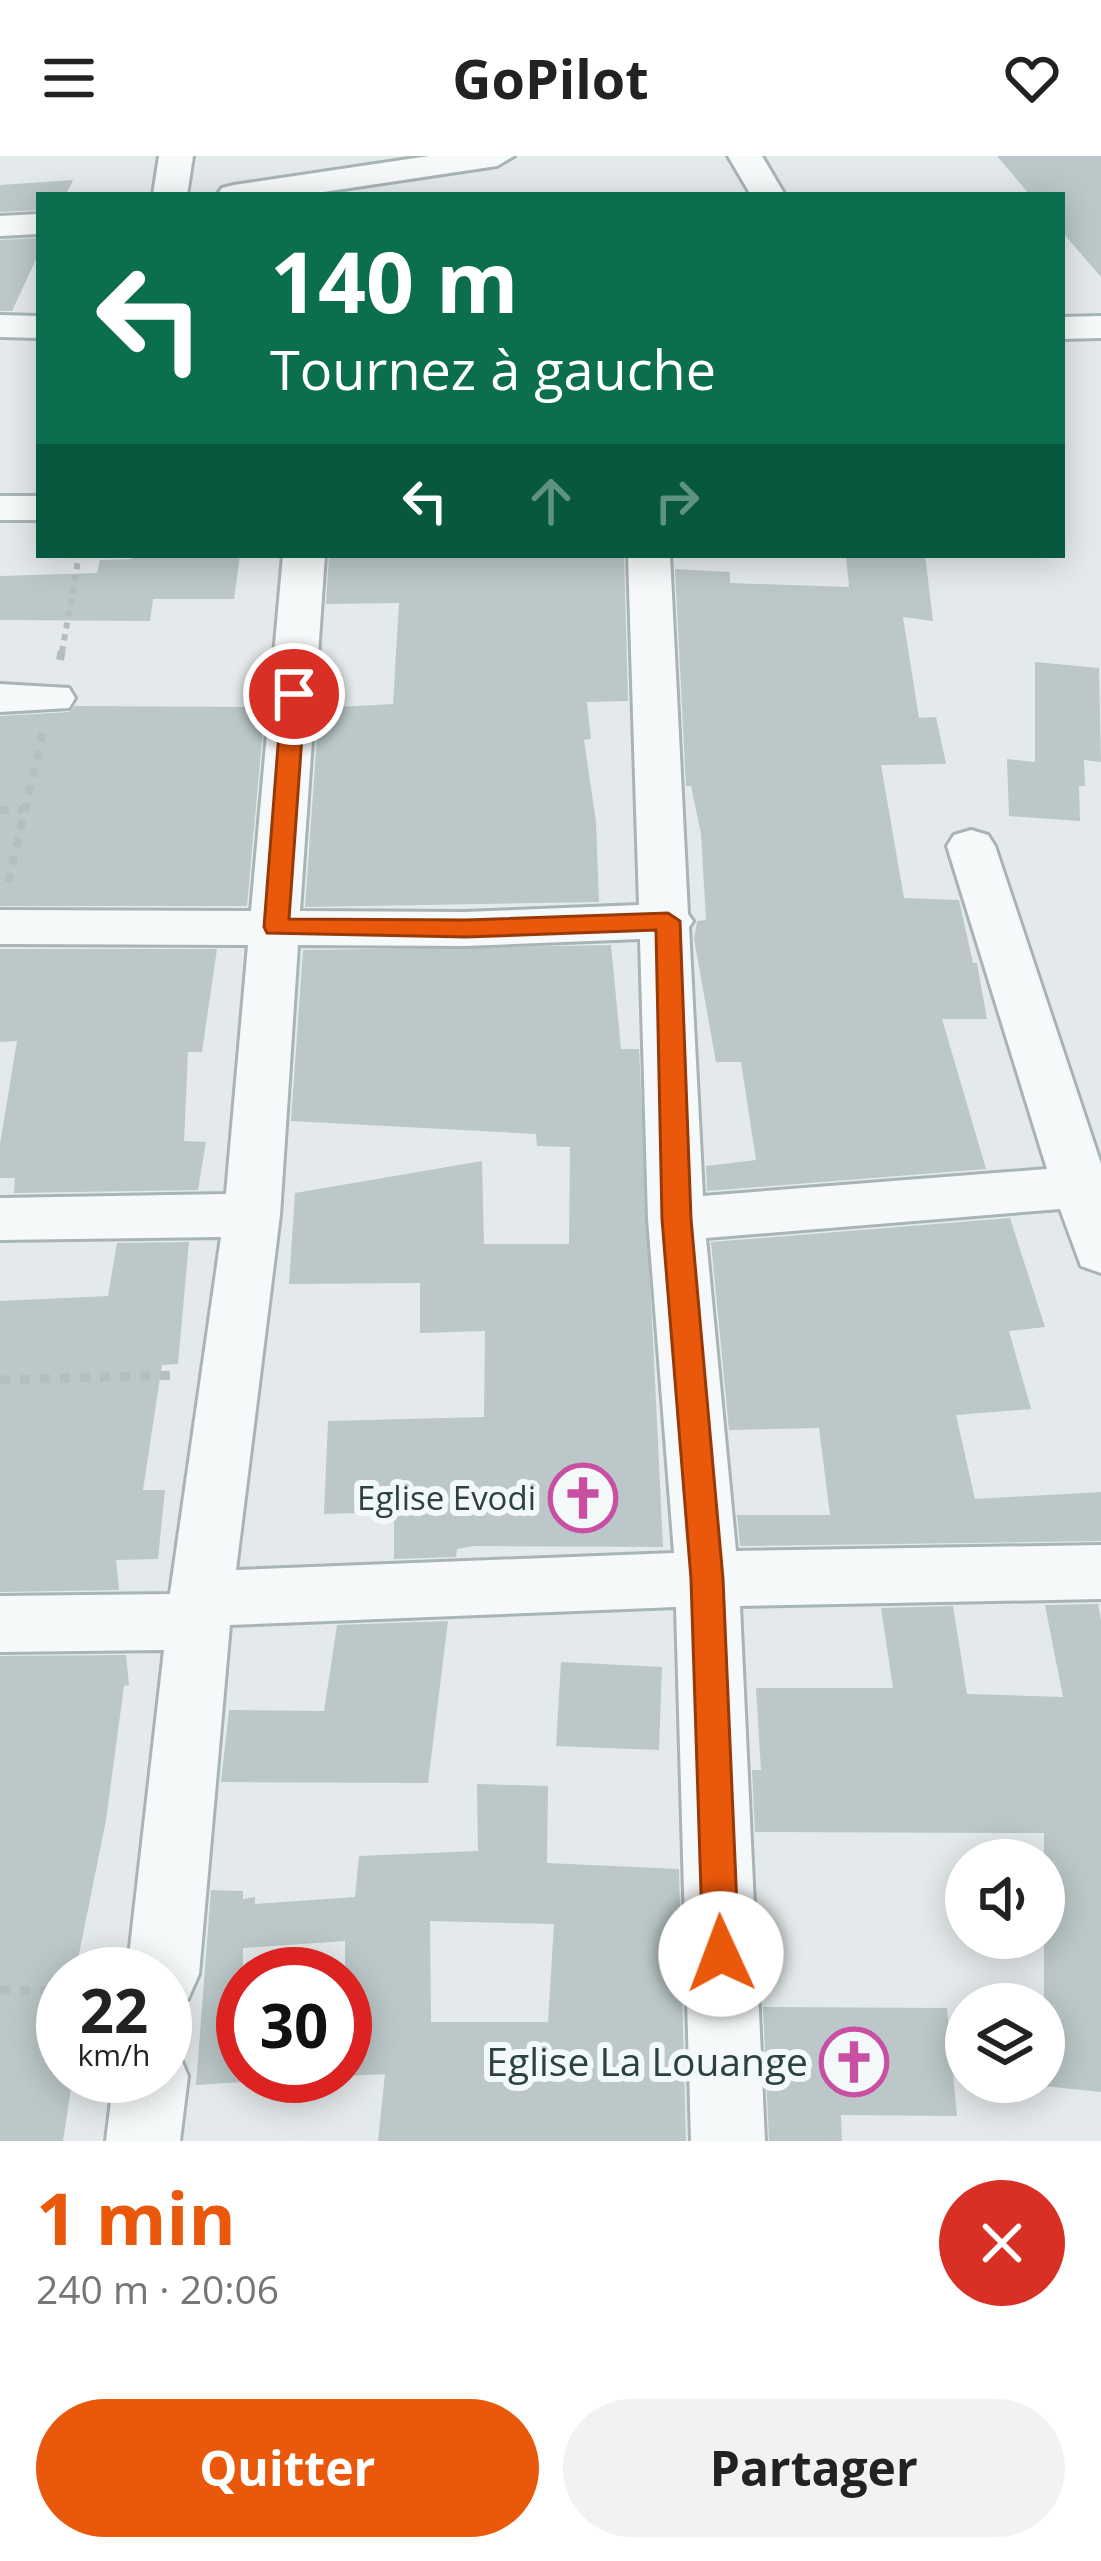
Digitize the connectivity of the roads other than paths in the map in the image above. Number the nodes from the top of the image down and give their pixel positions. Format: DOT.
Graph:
graph roads {
  1 [pos="176,156"];
  2 [pos="497,156"];
  3 [pos="745,156"];
  4 [pos="170,192"];
  5 [pos="254,192"];
  6 [pos="766,192"];
  7 [pos="36,224"];
  8 [pos="0,226"];
  9 [pos="0,326"];
  10 [pos="36,327"];
  11 [pos="1101,327"];
  12 [pos="1065,328"];
  13 [pos="0,508"];
  14 [pos="36,508"];
  15 [pos="304,558"];
  16 [pos="650,558"];
  17 [pos="0,698"];
  18 [pos="53,698"];
  19 [pos="971,846"];
  20 [pos="668,921"];
  21 [pos="9,927"];
  22 [pos="276,927"];
  23 [pos="1089,1185"];
  24 [pos="252,1215"];
  25 [pos="0,1219"];
  26 [pos="676,1219"];
  27 [pos="1101,1252"];
  28 [pos="1101,1572"];
  29 [pos="707,1579"];
  30 [pos="200,1610"];
  31 [pos="0,1624"];
  32 [pos="166,1947"];
  33 [pos="148,2103"];
  34 [pos="143,2141"];
  35 [pos="728,2141"];
  1 -- 4 [label="street"];
  2 -- 5 [label="street"];
  3 -- 6 [label="street"];
  7 -- 8 [label="street"];
  9 -- 10 [label="street"];
  11 -- 12 [label="street"];
  13 -- 14 [label="street"];
  15 -- 22 [label="street"];
  16 -- 20 [label="street"];
  17 -- 18 [label="street"];
  19 -- 23 [label="street"];
  20 -- 22 [label="street"];
  20 -- 26 [label="street"];
  21 -- 22 [label="street"];
  22 -- 24 [label="street"];
  23 -- 26 [label="street"];
  23 -- 27 [label="street"];
  24 -- 25 [label="street"];
  24 -- 30 [label="street"];
  26 -- 29 [label="street"];
  28 -- 29 [label="street"];
  29 -- 30 [label="street"];
  29 -- 35 [label="street"];
  30 -- 31 [label="street"];
  30 -- 32 [label="street"];
  33 -- 34 [label="street"];
}
